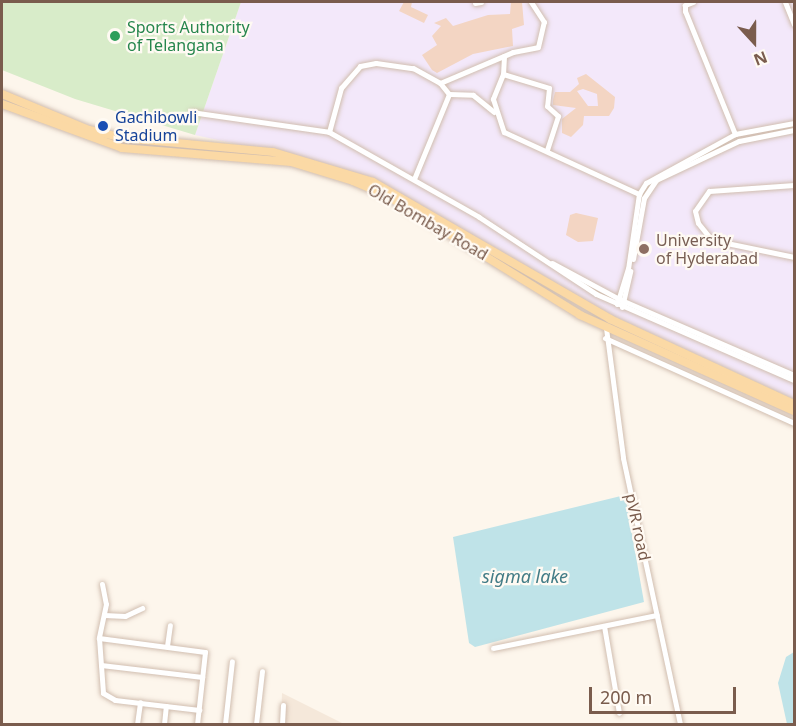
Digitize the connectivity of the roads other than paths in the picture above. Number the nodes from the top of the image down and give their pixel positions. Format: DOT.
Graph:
graph roads {
  1 [pos="531,2"];
  2 [pos="693,2"];
  3 [pos="785,2"];
  4 [pos="795,24"];
  5 [pos="504,56"];
  6 [pos="503,74"];
  7 [pos="440,83"];
  8 [pos="2,94"];
  9 [pos="450,94"];
  10 [pos="2,104"];
  11 [pos="191,112"];
  12 [pos="494,112"];
  13 [pos="795,123"];
  14 [pos="795,130"];
  15 [pos="329,132"];
  16 [pos="735,134"];
  17 [pos="547,150"];
  18 [pos="414,179"];
  19 [pos="795,185"];
  20 [pos="639,194"];
  21 [pos="795,257"];
  22 [pos="621,302"];
  23 [pos="606,328"];
  24 [pos="605,338"];
  25 [pos="795,375"];
  26 [pos="795,380"];
  27 [pos="795,404"];
  28 [pos="795,411"];
  29 [pos="795,423"];
  30 [pos="102,584"];
  31 [pos="142,608"];
  32 [pos="104,615"];
  33 [pos="657,615"];
  34 [pos="170,626"];
  35 [pos="604,626"];
  36 [pos="99,638"];
  37 [pos="167,646"];
  38 [pos="493,648"];
  39 [pos="232,661"];
  40 [pos="101,665"];
  41 [pos="262,671"];
  42 [pos="202,677"];
  43 [pos="140,702"];
  44 [pos="283,705"];
  45 [pos="166,706"];
  46 [pos="199,710"];
  47 [pos="619,713"];
  48 [pos="137,724"];
  49 [pos="164,724"];
  50 [pos="197,724"];
  51 [pos="225,724"];
  52 [pos="256,724"];
  53 [pos="282,724"];
  54 [pos="680,724"];
  1 -- 5 [label="street"];
  2 -- 16 [label="street"];
  3 -- 4 [label="street"];
  5 -- 6 [label="street"];
  5 -- 7 [label="street"];
  6 -- 12 [label="street"];
  6 -- 17 [label="street"];
  7 -- 9 [label="street"];
  7 -- 15 [label="street"];
  8 -- 27 [label="main road, Old Bombay Road"];
  9 -- 12 [label="street"];
  9 -- 18 [label="street"];
  10 -- 23 [label="main road, Old Bombay Road"];
  11 -- 15 [label="street"];
  12 -- 17 [label="street"];
  13 -- 16 [label="street"];
  14 -- 22 [label="street"];
  15 -- 18 [label="street"];
  16 -- 20 [label="street"];
  17 -- 20 [label="street"];
  18 -- 22 [label="street"];
  19 -- 21 [label="street"];
  20 -- 22 [label="street"];
  22 -- 25 [label="street"];
  22 -- 26 [label="street"];
  23 -- 24 [label="street, pVR road"];
  23 -- 28 [label="main road, Old Bombay Road"];
  24 -- 29 [label="street"];
  24 -- 33 [label="street, pVR road"];
  30 -- 32 [label="street"];
  31 -- 32 [label="street"];
  32 -- 36 [label="street"];
  33 -- 35 [label="street"];
  33 -- 54 [label="street, pVR road"];
  34 -- 37 [label="street"];
  35 -- 38 [label="street"];
  35 -- 47 [label="street"];
  36 -- 37 [label="street"];
  36 -- 40 [label="street"];
  37 -- 42 [label="street"];
  39 -- 51 [label="street"];
  40 -- 42 [label="street"];
  40 -- 43 [label="street"];
  41 -- 52 [label="street"];
  42 -- 46 [label="street"];
  43 -- 45 [label="street"];
  43 -- 48 [label="street"];
  44 -- 53 [label="street"];
  45 -- 46 [label="street"];
  45 -- 49 [label="street"];
  46 -- 50 [label="street"];
}
